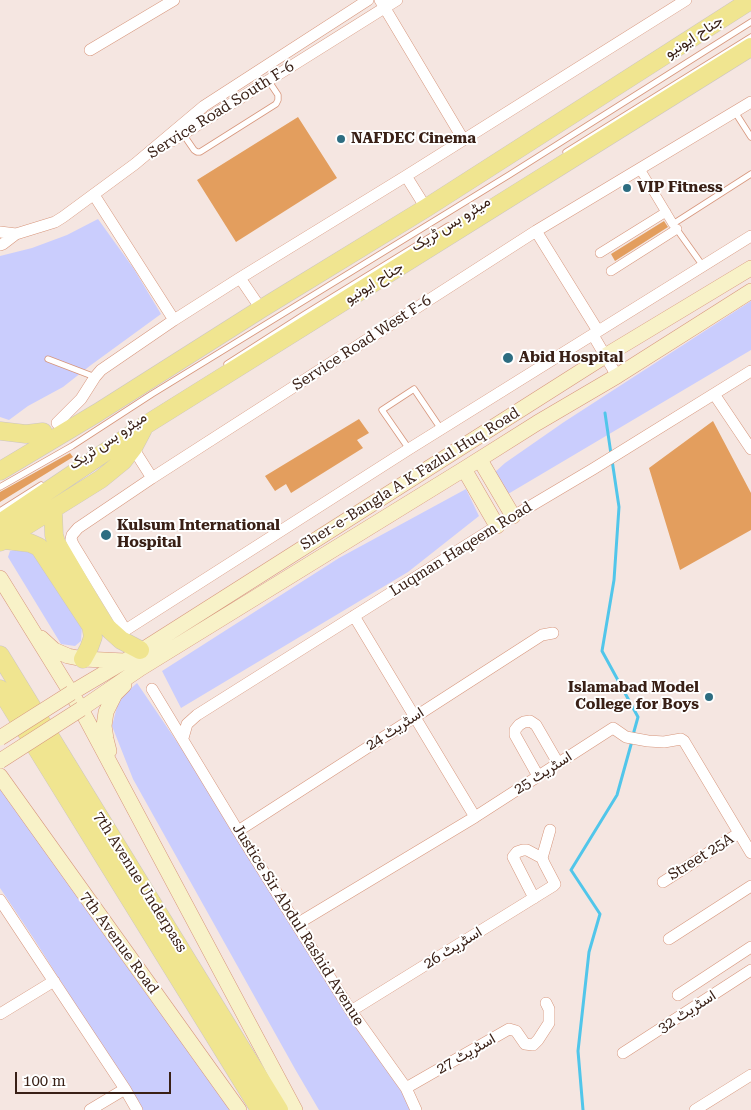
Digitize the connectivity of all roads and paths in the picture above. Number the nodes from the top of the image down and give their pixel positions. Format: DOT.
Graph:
graph roads {
  1 [pos="174,0"];
  2 [pos="368,0"];
  3 [pos="396,0"];
  4 [pos="686,0"];
  5 [pos="751,0"];
  6 [pos="383,4"];
  7 [pos="751,22"];
  8 [pos="751,37"];
  9 [pos="751,47"];
  10 [pos="90,50"];
  11 [pos="268,80"];
  12 [pos="751,102"];
  13 [pos="735,112"];
  14 [pos="183,134"];
  15 [pos="751,137"];
  16 [pos="463,139"];
  17 [pos="564,153"];
  18 [pos="135,164"];
  19 [pos="640,169"];
  20 [pos="751,174"];
  21 [pos="406,176"];
  22 [pos="94,195"];
  23 [pos="426,208"];
  24 [pos="666,212"];
  25 [pos="450,224"];
  26 [pos="675,227"];
  27 [pos="536,231"];
  28 [pos="0,232"];
  29 [pos="16,234"];
  30 [pos="751,236"];
  31 [pos="0,245"];
  32 [pos="600,253"];
  33 [pos="703,266"];
  34 [pos="751,268"];
  35 [pos="611,271"];
  36 [pos="240,278"];
  37 [pos="751,292"];
  38 [pos="261,309"];
  39 [pos="174,320"];
  40 [pos="596,333"];
  41 [pos="605,356"];
  42 [pos="48,359"];
  43 [pos="222,368"];
  44 [pos="751,371"];
  45 [pos="95,376"];
  46 [pos="617,376"];
  47 [pos="714,394"];
  48 [pos="97,413"];
  49 [pos="144,426"];
  50 [pos="50,428"];
  51 [pos="441,429"];
  52 [pos="0,430"];
  53 [pos="133,448"];
  54 [pos="408,449"];
  55 [pos="751,449"];
  56 [pos="0,459"];
  57 [pos="480,460"];
  58 [pos="464,470"];
  59 [pos="0,471"];
  60 [pos="152,478"];
  61 [pos="50,479"];
  62 [pos="0,487"];
  63 [pos="53,509"];
  64 [pos="0,511"];
  65 [pos="513,516"];
  66 [pos="0,523"];
  67 [pos="497,526"];
  68 [pos="2,541"];
  69 [pos="0,578"];
  70 [pos="354,616"];
  71 [pos="31,629"];
  72 [pos="553,632"];
  73 [pos="122,635"];
  74 [pos="140,650"];
  75 [pos="0,655"];
  76 [pos="84,659"];
  77 [pos="125,661"];
  78 [pos="141,668"];
  79 [pos="0,689"];
  80 [pos="152,689"];
  81 [pos="71,693"];
  82 [pos="81,709"];
  83 [pos="415,716"];
  84 [pos="0,738"];
  85 [pos="183,738"];
  86 [pos="0,761"];
  87 [pos="558,764"];
  88 [pos="115,772"];
  89 [pos="0,776"];
  90 [pos="538,776"];
  91 [pos="0,789"];
  92 [pos="22,807"];
  93 [pos="475,817"];
  94 [pos="550,830"];
  95 [pos="238,831"];
  96 [pos="739,833"];
  97 [pos="751,853"];
  98 [pos="542,858"];
  99 [pos="663,882"];
  100 [pos="751,886"];
  101 [pos="534,898"];
  102 [pos="0,900"];
  103 [pos="4,915"];
  104 [pos="297,924"];
  105 [pos="669,939"];
  106 [pos="751,947"];
  107 [pos="751,970"];
  108 [pos="54,980"];
  109 [pos="678,995"];
  110 [pos="546,1003"];
  111 [pos="351,1011"];
  112 [pos="0,1014"];
  113 [pos="623,1053"];
  114 [pos="751,1075"];
  115 [pos="406,1088"];
  116 [pos="125,1089"];
  117 [pos="710,1106"];
  118 [pos="90,1110"];
  119 [pos="137,1110"];
  120 [pos="239,1110"];
  121 [pos="260,1110"];
  122 [pos="279,1110"];
  123 [pos="295,1110"];
  124 [pos="416,1110"];
  125 [pos="694,1110"];
  1 -- 10 [label="street"];
  2 -- 18 [label="street, Service Road South F-6"];
  3 -- 6 [label="street, Service Road South F-6"];
  4 -- 16 [label="street"];
  5 -- 23 [label="main road, جناح ایونیو"];
  6 -- 11 [label="street, Service Road South F-6"];
  6 -- 16 [label="street"];
  7 -- 62 [label="lane, میٹرو بس ٹریک"];
  8 -- 17 [label="lane"];
  9 -- 49 [label="main road, جناح ایونیو"];
  11 -- 14 [label="street, Service Road South F-6"];
  11 -- 14 [label="lane"];
  12 -- 13 [label="street, Service Road West F-6"];
  13 -- 15 [label="lane"];
  13 -- 19 [label="street, Service Road West F-6"];
  14 -- 18 [label="street, Service Road South F-6"];
  16 -- 21 [label="street"];
  18 -- 22 [label="street"];
  19 -- 24 [label="street"];
  19 -- 27 [label="street, Service Road West F-6"];
  20 -- 26 [label="lane"];
  21 -- 23 [label="street"];
  21 -- 36 [label="street"];
  22 -- 29 [label="street"];
  22 -- 39 [label="street"];
  23 -- 38 [label="main road, جناح ایونیو"];
  24 -- 26 [label="street"];
  24 -- 32 [label="street"];
  25 -- 43 [label="lane, میٹرو بس ٹریک"];
  26 -- 33 [label="lane"];
  26 -- 35 [label="street"];
  27 -- 40 [label="street"];
  27 -- 60 [label="street, Service Road West F-6"];
  28 -- 29 [label="street"];
  29 -- 31 [label="street"];
  30 -- 33 [label="street"];
  33 -- 40 [label="street"];
  34 -- 41 [label="main road, Sher-e-Bangla A K Fazlul Huq Road"];
  36 -- 38 [label="street"];
  36 -- 39 [label="street"];
  37 -- 46 [label="main road, Sher-e-Bangla A K Fazlul Huq Road"];
  38 -- 48 [label="main road, جناح ایونیو"];
  39 -- 45 [label="street"];
  40 -- 41 [label="street"];
  40 -- 51 [label="street"];
  41 -- 46 [label="street"];
  41 -- 74 [label="main road, Sher-e-Bangla A K Fazlul Huq Road"];
  42 -- 45 [label="lane"];
  44 -- 47 [label="street, Luqman Haqeem Road"];
  45 -- 50 [label="street"];
  46 -- 57 [label="main road, Sher-e-Bangla A K Fazlul Huq Road"];
  47 -- 55 [label="street"];
  47 -- 65 [label="street, Luqman Haqeem Road"];
  48 -- 50 [label="main road"];
  48 -- 59 [label="main road, جناح ایونیو"];
  49 -- 53 [label="main road"];
  49 -- 66 [label="main road, جناح ایونیو"];
  50 -- 52 [label="main road"];
  50 -- 56 [label="main road"];
  51 -- 54 [label="street"];
  51 -- 54 [label="lane"];
  53 -- 60 [label="street"];
  53 -- 63 [label="main road"];
  54 -- 73 [label="street"];
  57 -- 58 [label="main road, Sher-e-Bangla A K Fazlul Huq Road"];
  57 -- 65 [label="main road"];
  58 -- 67 [label="main road"];
  58 -- 78 [label="main road, Sher-e-Bangla A K Fazlul Huq Road"];
  60 -- 73 [label="street, Service Road West F-6"];
  61 -- 64 [label="lane"];
  63 -- 68 [label="main road"];
  63 -- 73 [label="main road"];
  65 -- 67 [label="street, Luqman Haqeem Road"];
  67 -- 70 [label="street, Luqman Haqeem Road"];
  68 -- 76 [label="main road"];
  69 -- 71 [label="main road"];
  70 -- 83 [label="street"];
  70 -- 85 [label="street, Luqman Haqeem Road"];
  71 -- 76 [label="main road"];
  71 -- 81 [label="main road"];
  72 -- 83 [label="street, اسٹریٹ 24"];
  73 -- 74 [label="main road"];
  74 -- 77 [label="main road, Sher-e-Bangla A K Fazlul Huq Road"];
  75 -- 122 [label="main road, 7th Avenue Underpass"];
  76 -- 77 [label="main road"];
  77 -- 81 [label="main road, Sher-e-Bangla A K Fazlul Huq Road"];
  78 -- 82 [label="main road, Sher-e-Bangla A K Fazlul Huq Road"];
  78 -- 88 [label="main road"];
  79 -- 121 [label="main road, 7th Avenue Underpass"];
  80 -- 85 [label="street, Justice Sir Abdul Rashid Avenue"];
  81 -- 82 [label="main road"];
  81 -- 84 [label="main road, Sher-e-Bangla A K Fazlul Huq Road, bridge"];
  82 -- 86 [label="main road, Sher-e-Bangla A K Fazlul Huq Road, bridge"];
  82 -- 88 [label="main road"];
  83 -- 93 [label="street"];
  83 -- 95 [label="street, اسٹریٹ 24"];
  85 -- 95 [label="street, Justice Sir Abdul Rashid Avenue"];
  87 -- 90 [label="street, اسٹریٹ 25"];
  87 -- 90 [label="street"];
  87 -- 96 [label="street, اسٹریٹ 25"];
  88 -- 123 [label="main road"];
  89 -- 92 [label="main road, 7th Avenue Road"];
  90 -- 93 [label="street, اسٹریٹ 25"];
  91 -- 92 [label="main road"];
  92 -- 120 [label="main road, 7th Avenue Road"];
  93 -- 104 [label="street, اسٹریٹ 25"];
  94 -- 98 [label="street"];
  95 -- 104 [label="street, Justice Sir Abdul Rashid Avenue"];
  96 -- 97 [label="street, اسٹریٹ 25"];
  96 -- 99 [label="street, Street 25A"];
  98 -- 101 [label="street, اسٹریٹ 26"];
  98 -- 101 [label="street"];
  100 -- 105 [label="street"];
  101 -- 111 [label="street, اسٹریٹ 26"];
  102 -- 103 [label="street"];
  103 -- 108 [label="street"];
  104 -- 111 [label="street, Justice Sir Abdul Rashid Avenue"];
  106 -- 109 [label="street"];
  107 -- 113 [label="street, اسٹریٹ 32"];
  108 -- 112 [label="street"];
  108 -- 116 [label="street"];
  110 -- 115 [label="street, اسٹریٹ 27"];
  111 -- 115 [label="street, Justice Sir Abdul Rashid Avenue"];
  114 -- 117 [label="street"];
  115 -- 124 [label="street, Justice Sir Abdul Rashid Avenue"];
  116 -- 118 [label="street"];
  116 -- 119 [label="street"];
  117 -- 125 [label="street"];
}
